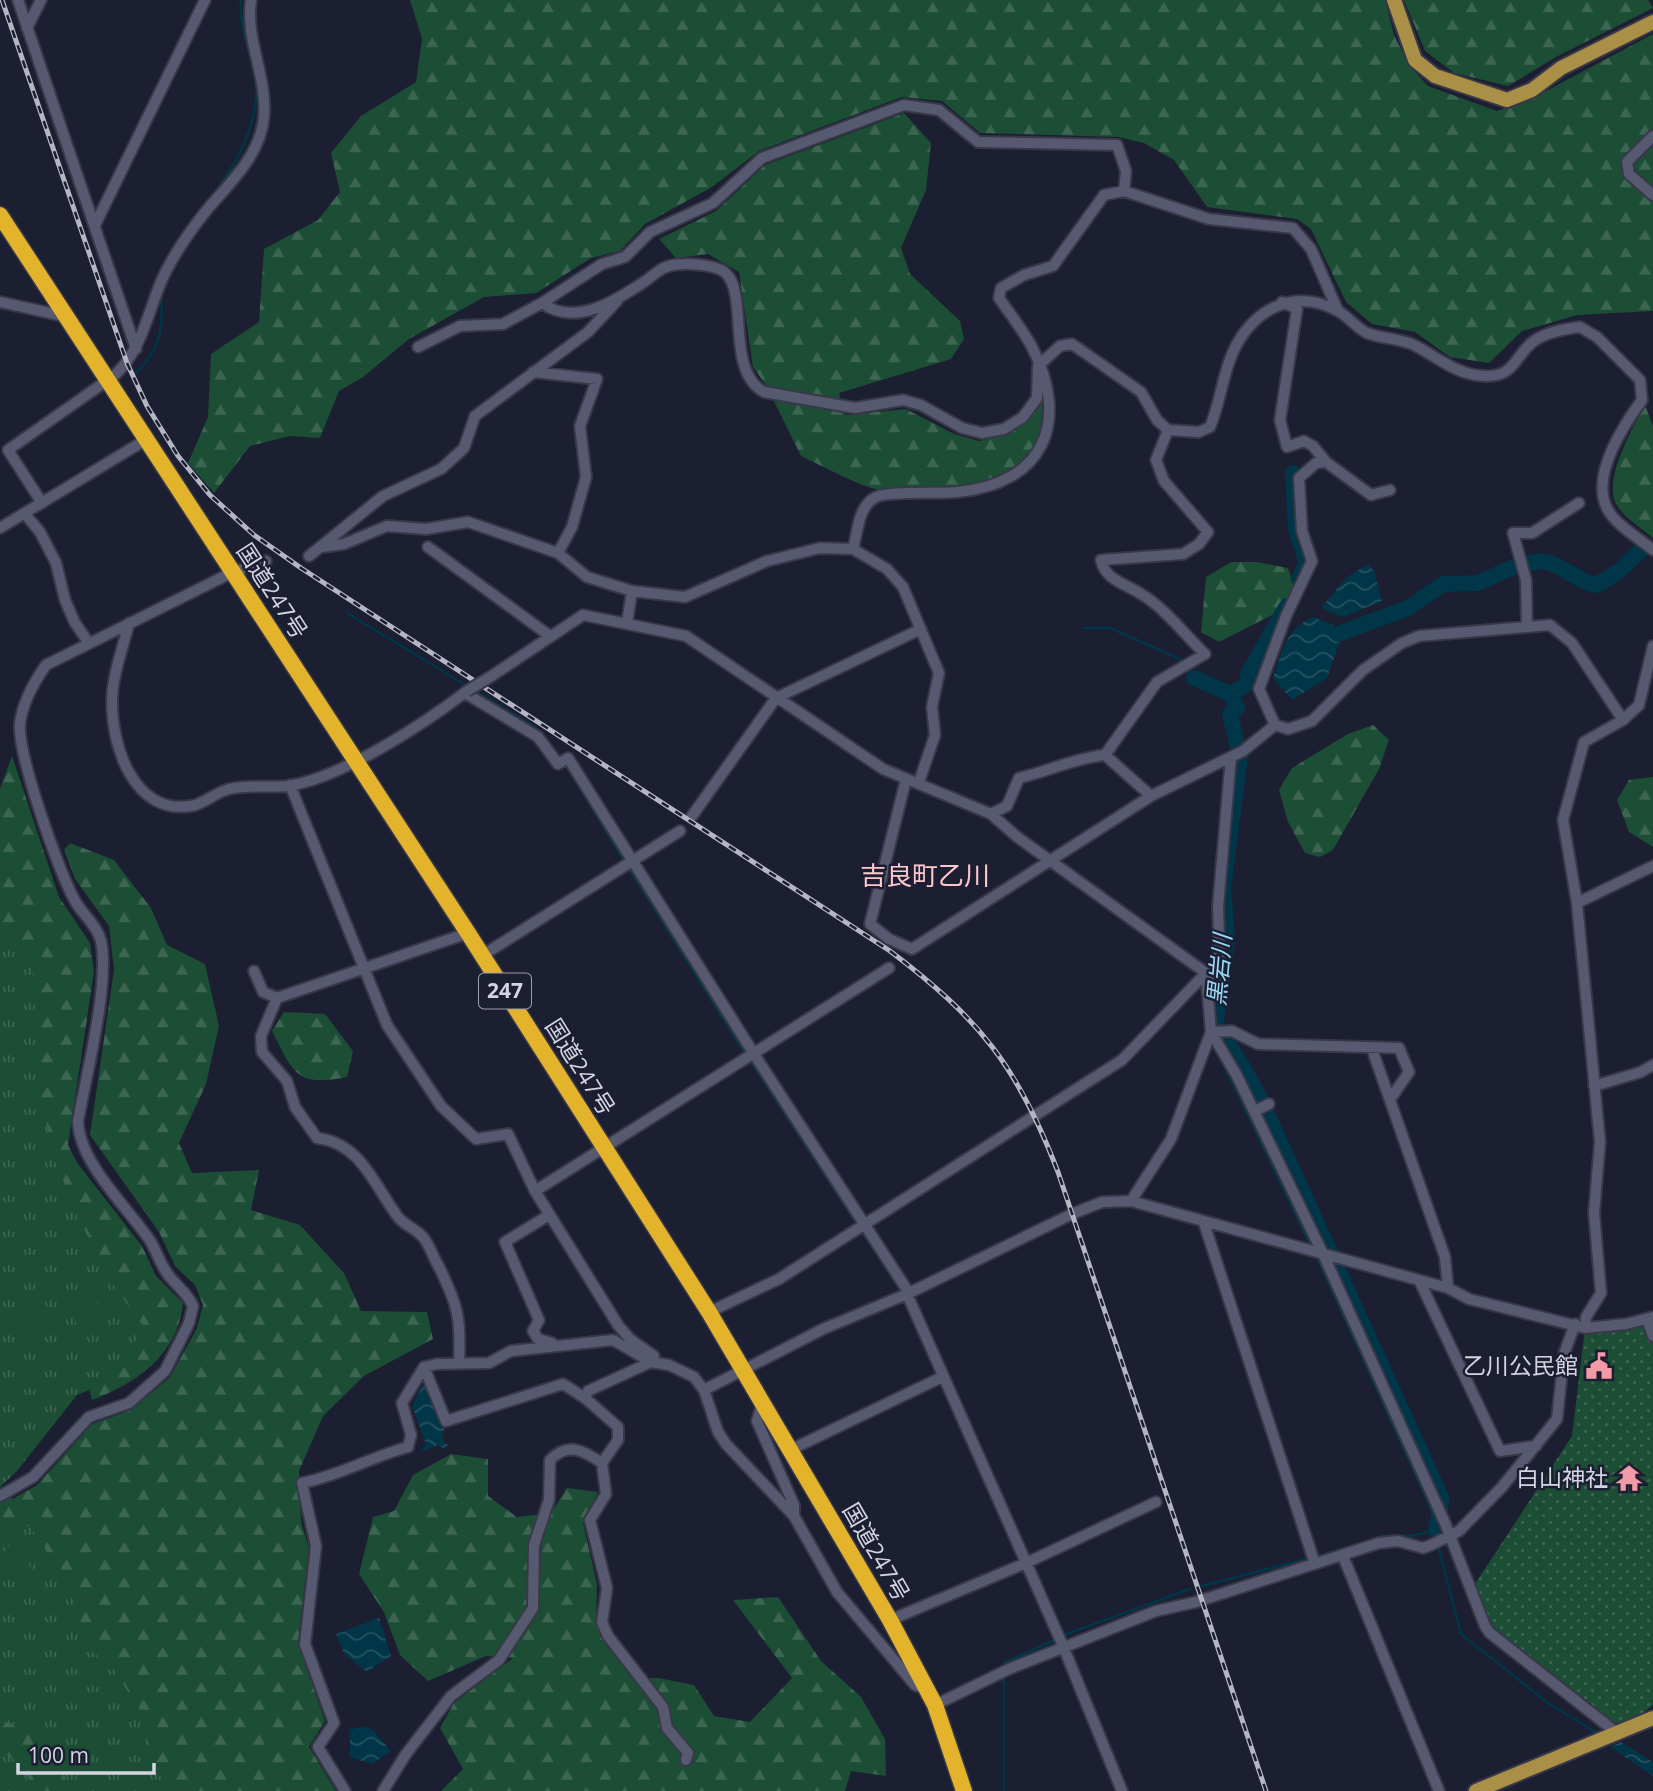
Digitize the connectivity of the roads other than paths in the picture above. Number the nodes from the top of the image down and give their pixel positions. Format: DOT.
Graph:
graph roads {
  1 [pos="18,0"];
  2 [pos="41,0"];
  3 [pos="205,0"];
  4 [pos="251,0"];
  5 [pos="1394,0"];
  6 [pos="1653,22"];
  7 [pos="27,28"];
  8 [pos="1653,136"];
  9 [pos="1124,191"];
  10 [pos="1653,195"];
  11 [pos="0,216"];
  12 [pos="94,225"];
  13 [pos="622,297"];
  14 [pos="0,302"];
  15 [pos="1282,302"];
  16 [pos="542,303"];
  17 [pos="1338,311"];
  18 [pos="68,317"];
  19 [pos="418,347"];
  20 [pos="136,349"];
  21 [pos="1038,366"];
  22 [pos="533,372"];
  23 [pos="108,380"];
  24 [pos="1168,430"];
  25 [pos="147,439"];
  26 [pos="1325,462"];
  27 [pos="1390,490"];
  28 [pos="41,503"];
  29 [pos="1579,503"];
  30 [pos="25,514"];
  31 [pos="0,528"];
  32 [pos="322,547"];
  33 [pos="428,547"];
  34 [pos="853,549"];
  35 [pos="1653,550"];
  36 [pos="558,553"];
  37 [pos="309,556"];
  38 [pos="266,561"];
  39 [pos="233,572"];
  40 [pos="632,591"];
  41 [pos="129,623"];
  42 [pos="627,623"];
  43 [pos="1527,625"];
  44 [pos="921,629"];
  45 [pos="550,636"];
  46 [pos="89,643"];
  47 [pos="1653,646"];
  48 [pos="466,692"];
  49 [pos="776,698"];
  50 [pos="1623,720"];
  51 [pos="1275,725"];
  52 [pos="1105,755"];
  53 [pos="1231,757"];
  54 [pos="355,762"];
  55 [pos="906,779"];
  56 [pos="919,782"];
  57 [pos="290,785"];
  58 [pos="1152,796"];
  59 [pos="991,814"];
  60 [pos="692,816"];
  61 [pos="680,831"];
  62 [pos="1050,860"];
  63 [pos="632,861"];
  64 [pos="1653,866"];
  65 [pos="1577,903"];
  66 [pos="468,933"];
  67 [pos="483,955"];
  68 [pos="363,967"];
  69 [pos="889,968"];
  70 [pos="254,971"];
  71 [pos="1207,979"];
  72 [pos="277,998"];
  73 [pos="1212,1032"];
  74 [pos="1371,1049"];
  75 [pos="754,1055"];
  76 [pos="1653,1065"];
  77 [pos="1594,1086"];
  78 [pos="1391,1098"];
  79 [pos="1269,1104"];
  80 [pos="1255,1111"];
  81 [pos="605,1150"];
  82 [pos="535,1191"];
  83 [pos="1131,1201"];
  84 [pos="549,1214"];
  85 [pos="1204,1223"];
  86 [pos="861,1227"];
  87 [pos="1324,1256"];
  88 [pos="1420,1282"];
  89 [pos="1448,1288"];
  90 [pos="905,1295"];
  91 [pos="709,1312"];
  92 [pos="1650,1318"];
  93 [pos="1580,1326"];
  94 [pos="1653,1336"];
  95 [pos="558,1344"];
  96 [pos="459,1362"];
  97 [pos="651,1362"];
  98 [pos="669,1365"];
  99 [pos="424,1367"];
  100 [pos="743,1371"];
  101 [pos="942,1377"];
  102 [pos="704,1390"];
  103 [pos="585,1398"];
  104 [pos="762,1404"];
  105 [pos="1536,1446"];
  106 [pos="790,1450"];
  107 [pos="602,1463"];
  108 [pos="0,1496"];
  109 [pos="1156,1502"];
  110 [pos="794,1516"];
  111 [pos="1446,1537"];
  112 [pos="1343,1556"];
  113 [pos="1029,1561"];
  114 [pos="1315,1564"];
  115 [pos="890,1620"];
  116 [pos="1063,1646"];
  117 [pos="927,1689"];
  118 [pos="935,1705"];
  119 [pos="1653,1718"];
  120 [pos="1606,1737"];
  121 [pos="686,1760"];
  122 [pos="345,1791"];
  123 [pos="383,1791"];
  124 [pos="964,1791"];
  125 [pos="1122,1791"];
  126 [pos="1439,1791"];
  127 [pos="1476,1791"];
  1 -- 7 [label="street"];
  2 -- 7 [label="street"];
  3 -- 12 [label="street"];
  4 -- 20 [label="street"];
  5 -- 6 [label="main road"];
  7 -- 12 [label="street"];
  8 -- 10 [label="street"];
  9 -- 16 [label="street"];
  9 -- 17 [label="street"];
  9 -- 21 [label="street"];
  11 -- 18 [label="highway, 国道247号 / 247"];
  12 -- 20 [label="street"];
  13 -- 16 [label="street"];
  13 -- 21 [label="street"];
  13 -- 22 [label="street"];
  14 -- 18 [label="street"];
  15 -- 17 [label="street"];
  15 -- 24 [label="street"];
  15 -- 26 [label="street"];
  16 -- 19 [label="street"];
  17 -- 35 [label="street"];
  18 -- 23 [label="highway, 国道247号 / 247"];
  20 -- 23 [label="street"];
  21 -- 24 [label="street"];
  21 -- 34 [label="street"];
  22 -- 32 [label="street"];
  22 -- 36 [label="street"];
  23 -- 25 [label="highway, 国道247号 / 247"];
  23 -- 28 [label="street"];
  24 -- 52 [label="street"];
  25 -- 28 [label="street"];
  25 -- 39 [label="highway, 国道247号 / 247"];
  26 -- 27 [label="street"];
  26 -- 51 [label="street"];
  28 -- 30 [label="street"];
  29 -- 43 [label="street"];
  30 -- 31 [label="street"];
  30 -- 46 [label="street"];
  32 -- 36 [label="street"];
  32 -- 37 [label="street"];
  33 -- 45 [label="street"];
  34 -- 40 [label="street"];
  34 -- 44 [label="street"];
  36 -- 40 [label="street"];
  38 -- 39 [label="street"];
  39 -- 41 [label="street"];
  39 -- 54 [label="highway, 国道247号 / 247"];
  40 -- 42 [label="street"];
  41 -- 46 [label="street"];
  41 -- 57 [label="street"];
  42 -- 45 [label="street"];
  42 -- 49 [label="street"];
  43 -- 50 [label="street"];
  43 -- 51 [label="street"];
  44 -- 49 [label="street"];
  44 -- 56 [label="street"];
  45 -- 48 [label="street, bridge"];
  46 -- 108 [label="street"];
  47 -- 50 [label="street"];
  48 -- 54 [label="street"];
  48 -- 63 [label="street"];
  49 -- 55 [label="street"];
  49 -- 60 [label="street"];
  50 -- 65 [label="street"];
  51 -- 53 [label="street"];
  52 -- 58 [label="street"];
  52 -- 59 [label="street"];
  53 -- 58 [label="street"];
  53 -- 71 [label="street"];
  54 -- 57 [label="street"];
  54 -- 66 [label="highway, 国道247号 / 247"];
  55 -- 56 [label="street"];
  55 -- 62 [label="street"];
  56 -- 59 [label="street"];
  57 -- 68 [label="street"];
  58 -- 62 [label="street"];
  59 -- 62 [label="street"];
  61 -- 63 [label="street"];
  62 -- 71 [label="street"];
  63 -- 67 [label="street"];
  63 -- 75 [label="street"];
  64 -- 65 [label="street"];
  65 -- 77 [label="street"];
  66 -- 67 [label="highway, 国道247号 / 247"];
  66 -- 68 [label="street"];
  67 -- 81 [label="highway, 国道247号 / 247"];
  68 -- 72 [label="street"];
  68 -- 82 [label="street"];
  69 -- 75 [label="street"];
  70 -- 72 [label="street"];
  71 -- 73 [label="street"];
  71 -- 86 [label="street"];
  72 -- 96 [label="street"];
  73 -- 74 [label="street"];
  73 -- 80 [label="street"];
  73 -- 83 [label="street"];
  74 -- 78 [label="street"];
  74 -- 78 [label="street"];
  75 -- 81 [label="street"];
  75 -- 86 [label="street"];
  76 -- 77 [label="street"];
  77 -- 93 [label="street"];
  78 -- 89 [label="street"];
  79 -- 80 [label="street"];
  80 -- 87 [label="street"];
  81 -- 82 [label="street"];
  81 -- 91 [label="highway, 国道247号 / 247"];
  82 -- 84 [label="street"];
  83 -- 85 [label="street"];
  83 -- 90 [label="street"];
  84 -- 95 [label="street"];
  84 -- 98 [label="street"];
  85 -- 87 [label="street"];
  85 -- 114 [label="street"];
  86 -- 90 [label="street"];
  86 -- 91 [label="street"];
  87 -- 88 [label="street"];
  87 -- 111 [label="street"];
  88 -- 89 [label="street"];
  88 -- 105 [label="street"];
  89 -- 93 [label="street"];
  90 -- 100 [label="street"];
  90 -- 101 [label="street"];
  91 -- 100 [label="highway, 国道247号 / 247"];
  92 -- 93 [label="street"];
  92 -- 94 [label="street"];
  93 -- 105 [label="street"];
  95 -- 96 [label="street"];
  95 -- 97 [label="street"];
  96 -- 99 [label="street"];
  97 -- 98 [label="street"];
  97 -- 103 [label="street"];
  98 -- 102 [label="street"];
  99 -- 103 [label="street"];
  99 -- 122 [label="street"];
  100 -- 102 [label="street"];
  100 -- 104 [label="highway, 国道247号 / 247"];
  101 -- 106 [label="street"];
  101 -- 113 [label="street"];
  102 -- 110 [label="street"];
  103 -- 107 [label="street"];
  104 -- 106 [label="highway, 国道247号 / 247"];
  104 -- 110 [label="street"];
  105 -- 111 [label="street"];
  106 -- 115 [label="highway, 国道247号 / 247"];
  107 -- 121 [label="street"];
  107 -- 123 [label="street"];
  109 -- 113 [label="street"];
  110 -- 117 [label="street"];
  111 -- 112 [label="street"];
  111 -- 120 [label="street"];
  112 -- 114 [label="street"];
  112 -- 126 [label="street"];
  113 -- 115 [label="street"];
  113 -- 116 [label="street"];
  114 -- 116 [label="street"];
  115 -- 117 [label="highway, 国道247号 / 247"];
  116 -- 118 [label="street"];
  116 -- 125 [label="street"];
  117 -- 118 [label="highway, 国道247号 / 247"];
  118 -- 124 [label="highway, 国道247号 / 247"];
  119 -- 120 [label="main road"];
  120 -- 127 [label="main road"];
}
